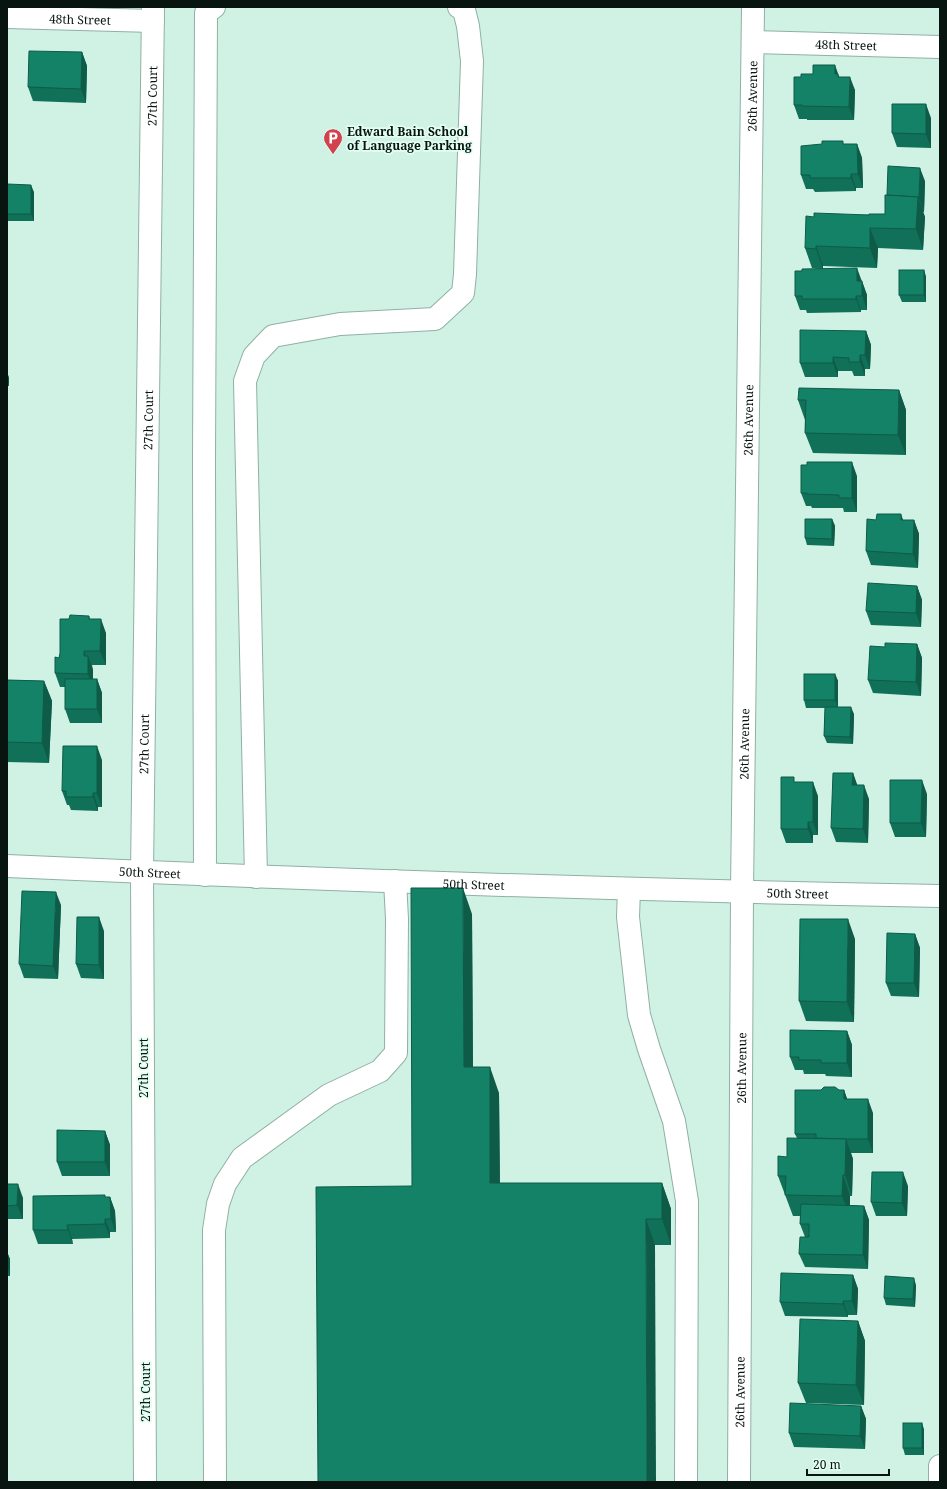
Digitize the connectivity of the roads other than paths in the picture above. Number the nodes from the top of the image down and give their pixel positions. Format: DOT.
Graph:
graph roads {
  1 [pos="214,7"];
  2 [pos="459,7"];
  3 [pos="753,7"];
  4 [pos="153,14"];
  5 [pos="7,17"];
  6 [pos="753,42"];
  7 [pos="940,47"];
  8 [pos="7,866"];
  9 [pos="142,872"];
  10 [pos="205,875"];
  11 [pos="256,877"];
  12 [pos="395,881"];
  13 [pos="629,888"];
  14 [pos="742,892"];
  15 [pos="940,896"];
  16 [pos="940,1466"];
  17 [pos="145,1482"];
  18 [pos="215,1482"];
  19 [pos="686,1482"];
  20 [pos="739,1482"];
  21 [pos="940,1482"];
  1 -- 10 [label="street"];
  2 -- 11 [label="street"];
  3 -- 6 [label="street, 26th Avenue"];
  4 -- 5 [label="street, 48th Street"];
  4 -- 9 [label="street, 27th Court"];
  6 -- 7 [label="street, 48th Street"];
  6 -- 14 [label="street, 26th Avenue"];
  8 -- 9 [label="street, 50th Street"];
  9 -- 10 [label="street, 50th Street"];
  9 -- 17 [label="street, 27th Court"];
  10 -- 11 [label="street, 50th Street"];
  11 -- 12 [label="street, 50th Street"];
  12 -- 13 [label="street, 50th Street"];
  12 -- 18 [label="street"];
  13 -- 14 [label="street, 50th Street"];
  13 -- 19 [label="street"];
  14 -- 15 [label="street, 50th Street"];
  14 -- 20 [label="street, 26th Avenue"];
  16 -- 21 [label="street"];
}
